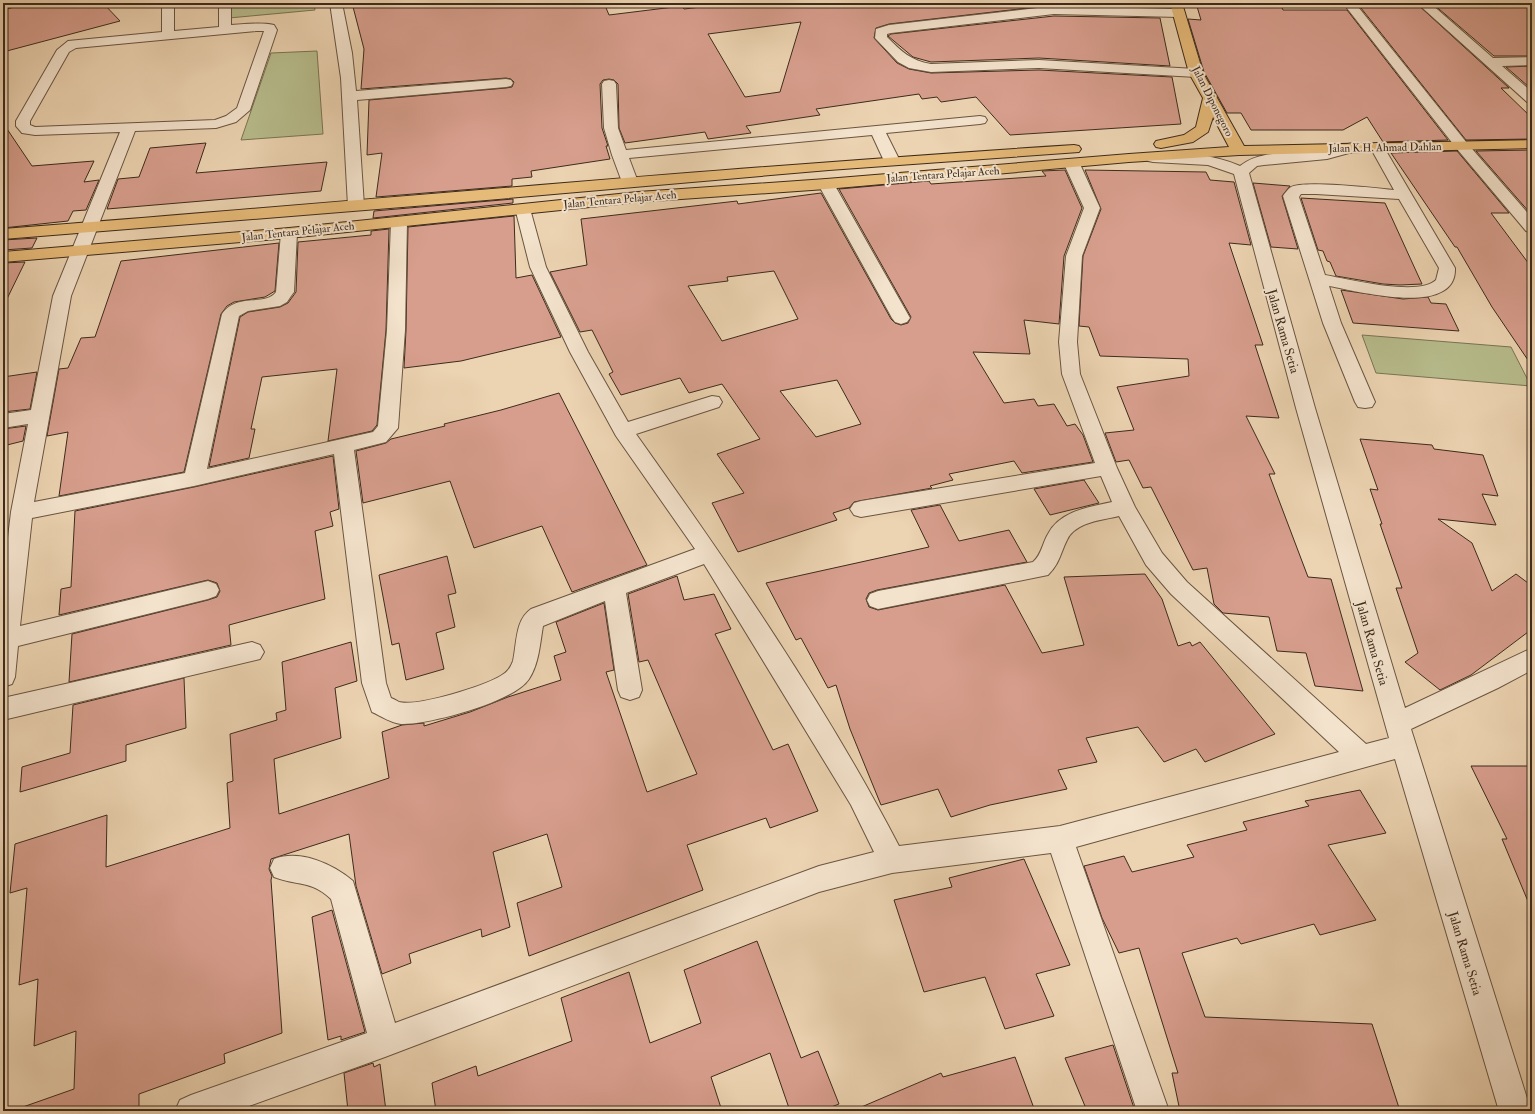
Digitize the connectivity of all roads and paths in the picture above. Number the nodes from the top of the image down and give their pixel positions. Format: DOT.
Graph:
graph roads {
  1 [pos="168,3"];
  2 [pos="226,3"];
  3 [pos="336,3"];
  4 [pos="1349,3"];
  5 [pos="1423,3"];
  6 [pos="1178,8"];
  7 [pos="225,29"];
  8 [pos="168,34"];
  9 [pos="1532,61"];
  10 [pos="1489,62"];
  11 [pos="1196,73"];
  12 [pos="506,83"];
  13 [pos="609,84"];
  14 [pos="350,96"];
  15 [pos="1210,97"];
  16 [pos="1532,99"];
  17 [pos="980,120"];
  18 [pos="129,127"];
  19 [pos="877,130"];
  20 [pos="1532,144"];
  21 [pos="1462,146"];
  22 [pos="1355,147"];
  23 [pos="1377,147"];
  24 [pos="619,155"];
  25 [pos="1129,158"];
  26 [pos="892,161"];
  27 [pos="1240,161"];
  28 [pos="1072,164"];
  29 [pos="630,182"];
  30 [pos="826,184"];
  31 [pos="1406,195"];
  32 [pos="638,197"];
  33 [pos="356,206"];
  34 [pos="523,208"];
  35 [pos="399,222"];
  36 [pos="90,226"];
  37 [pos="1532,228"];
  38 [pos="289,233"];
  39 [pos="3,234"];
  40 [pos="79,250"];
  41 [pos="3,257"];
  42 [pos="1317,279"];
  43 [pos="901,318"];
  44 [pos="712,402"];
  45 [pos="1365,402"];
  46 [pos="39,416"];
  47 [pos="3,421"];
  48 [pos="623,431"];
  49 [pos="343,444"];
  50 [pos="1107,468"];
  51 [pos="194,479"];
  52 [pos="1125,507"];
  53 [pos="862,509"];
  54 [pos="22,512"];
  55 [pos="11,537"];
  56 [pos="709,553"];
  57 [pos="614,587"];
  58 [pos="208,590"];
  59 [pos="878,600"];
  60 [pos="8,639"];
  61 [pos="252,652"];
  62 [pos="1532,658"];
  63 [pos="3,677"];
  64 [pos="630,690"];
  65 [pos="3,710"];
  66 [pos="1399,735"];
  67 [pos="1362,757"];
  68 [pos="1060,839"];
  69 [pos="892,860"];
  70 [pos="284,868"];
  71 [pos="385,1042"];
  72 [pos="191,1111"];
  73 [pos="1153,1111"];
  74 [pos="1515,1111"];
  1 -- 8 [label="street"];
  2 -- 7 [label="street"];
  3 -- 14 [label="street"];
  4 -- 21 [label="street"];
  5 -- 10 [label="street"];
  6 -- 11 [label="main road, Jalan Diponegoro"];
  6 -- 11 [label="street"];
  7 -- 8 [label="street"];
  7 -- 18 [label="street"];
  8 -- 18 [label="street"];
  9 -- 10 [label="street"];
  10 -- 16 [label="street"];
  11 -- 15 [label="main road, Jalan Diponegoro"];
  12 -- 14 [label="street"];
  13 -- 24 [label="street"];
  14 -- 33 [label="street"];
  15 -- 26 [label="main road, Jalan Tentara Pelajar Aceh"];
  15 -- 27 [label="main road, Jalan Diponegoro"];
  17 -- 19 [label="street"];
  18 -- 36 [label="street"];
  19 -- 24 [label="street"];
  19 -- 26 [label="street"];
  20 -- 21 [label="main road, Jalan K.H. Ahmad Dahlan"];
  21 -- 23 [label="main road, Jalan K.H. Ahmad Dahlan"];
  21 -- 37 [label="street"];
  22 -- 23 [label="main road, Jalan K.H. Ahmad Dahlan"];
  22 -- 27 [label="main road, Jalan K.H. Ahmad Dahlan"];
  22 -- 27 [label="street"];
  23 -- 31 [label="street"];
  24 -- 29 [label="street"];
  25 -- 27 [label="main road, Jalan Tentara Pelajar Aceh"];
  25 -- 27 [label="street"];
  25 -- 28 [label="main road, Jalan Tentara Pelajar Aceh"];
  26 -- 29 [label="main road, Jalan Tentara Pelajar Aceh"];
  27 -- 66 [label="street, Jalan Rama Setia"];
  28 -- 30 [label="main road, Jalan Tentara Pelajar Aceh"];
  28 -- 50 [label="street"];
  29 -- 32 [label="main road"];
  29 -- 33 [label="main road, Jalan Tentara Pelajar Aceh"];
  30 -- 32 [label="main road, Jalan Tentara Pelajar Aceh"];
  30 -- 43 [label="street"];
  31 -- 42 [label="street"];
  31 -- 42 [label="street"];
  32 -- 34 [label="main road, Jalan Tentara Pelajar Aceh"];
  33 -- 36 [label="main road, Jalan Tentara Pelajar Aceh"];
  34 -- 35 [label="main road, Jalan Tentara Pelajar Aceh"];
  34 -- 48 [label="street"];
  35 -- 38 [label="main road, Jalan Tentara Pelajar Aceh"];
  35 -- 49 [label="street"];
  36 -- 39 [label="main road, Jalan Tentara Pelajar Aceh"];
  36 -- 40 [label="street"];
  38 -- 40 [label="main road, Jalan Tentara Pelajar Aceh"];
  38 -- 51 [label="street"];
  40 -- 41 [label="main road, Jalan Tentara Pelajar Aceh"];
  40 -- 46 [label="street"];
  42 -- 45 [label="street"];
  44 -- 48 [label="street"];
  46 -- 47 [label="street"];
  46 -- 54 [label="street"];
  48 -- 56 [label="street"];
  49 -- 51 [label="street"];
  49 -- 57 [label="street"];
  50 -- 52 [label="street"];
  50 -- 53 [label="street"];
  51 -- 54 [label="street"];
  52 -- 59 [label="street"];
  52 -- 67 [label="street"];
  54 -- 55 [label="street"];
  55 -- 60 [label="street"];
  56 -- 57 [label="street"];
  56 -- 69 [label="street"];
  57 -- 64 [label="street"];
  58 -- 60 [label="street"];
  60 -- 63 [label="street"];
  61 -- 65 [label="street"];
  62 -- 66 [label="street"];
  66 -- 67 [label="street"];
  66 -- 74 [label="street, Jalan Rama Setia"];
  67 -- 68 [label="street"];
  68 -- 69 [label="street"];
  68 -- 73 [label="street"];
  69 -- 71 [label="street"];
  70 -- 71 [label="street"];
  71 -- 72 [label="street"];
}
